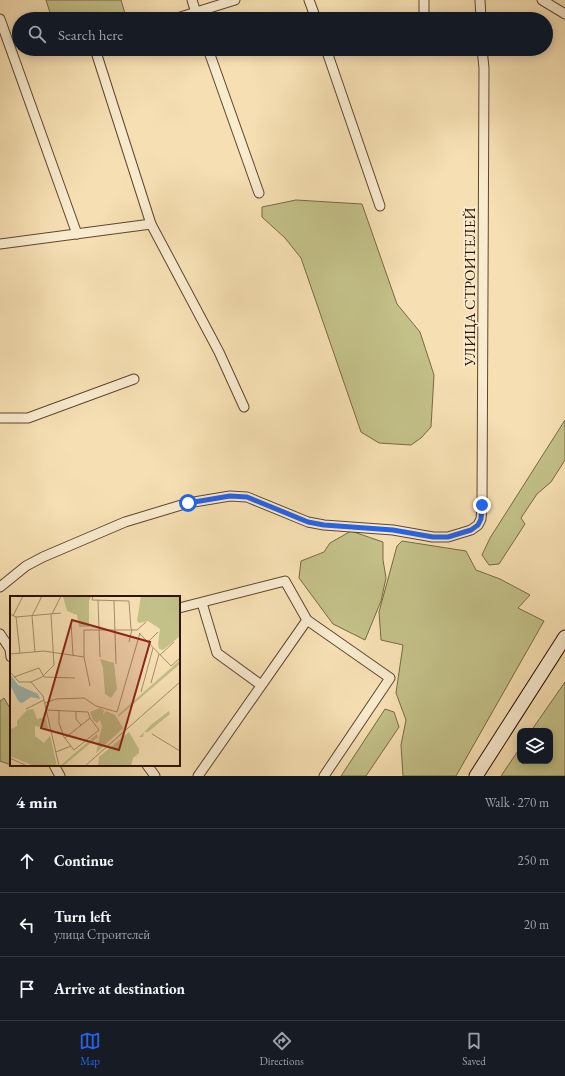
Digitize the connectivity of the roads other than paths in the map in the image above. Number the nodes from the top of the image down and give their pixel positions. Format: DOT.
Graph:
graph roads {
  1 [pos="192,0"];
  2 [pos="235,0"];
  3 [pos="309,0"];
  4 [pos="424,0"];
  5 [pos="480,0"];
  6 [pos="548,1"];
  7 [pos="196,12"];
  8 [pos="205,12"];
  9 [pos="313,12"];
  10 [pos="424,12"];
  11 [pos="481,12"];
  12 [pos="565,14"];
  13 [pos="0,19"];
  14 [pos="12,53"];
  15 [pos="13,56"];
  16 [pos="97,56"];
  17 [pos="210,56"];
  18 [pos="328,56"];
  19 [pos="483,56"];
  20 [pos="259,193"];
  21 [pos="380,206"];
  22 [pos="151,224"];
  23 [pos="77,234"];
  24 [pos="0,244"];
  25 [pos="134,379"];
  26 [pos="244,407"];
  27 [pos="0,418"];
  28 [pos="0,587"];
  29 [pos="202,603"];
  30 [pos="180,608"];
  31 [pos="307,620"];
  32 [pos="0,634"];
  33 [pos="565,637"];
  34 [pos="10,649"];
  35 [pos="261,685"];
  36 [pos="55,766"];
  37 [pos="148,766"];
  38 [pos="60,776"];
  39 [pos="155,776"];
  40 [pos="198,776"];
  41 [pos="324,776"];
  42 [pos="476,776"];
  1 -- 7 [label="street"];
  2 -- 8 [label="street"];
  3 -- 9 [label="street"];
  4 -- 10 [label="street"];
  5 -- 11 [label="street"];
  6 -- 12 [label="street"];
  13 -- 14 [label="street"];
  15 -- 23 [label="street"];
  16 -- 22 [label="street"];
  17 -- 20 [label="street"];
  18 -- 21 [label="street"];
  19 -- 28 [label="street, УЛИЦА СТРОИТЕЛЕЙ"];
  22 -- 23 [label="street"];
  22 -- 26 [label="street"];
  23 -- 24 [label="street"];
  25 -- 27 [label="street"];
  29 -- 30 [label="street"];
  29 -- 31 [label="street"];
  29 -- 35 [label="street"];
  31 -- 35 [label="street"];
  31 -- 41 [label="street"];
  32 -- 34 [label="street"];
  33 -- 42 [label="main road"];
  35 -- 40 [label="street"];
  36 -- 38 [label="street"];
  37 -- 39 [label="street"];
}
